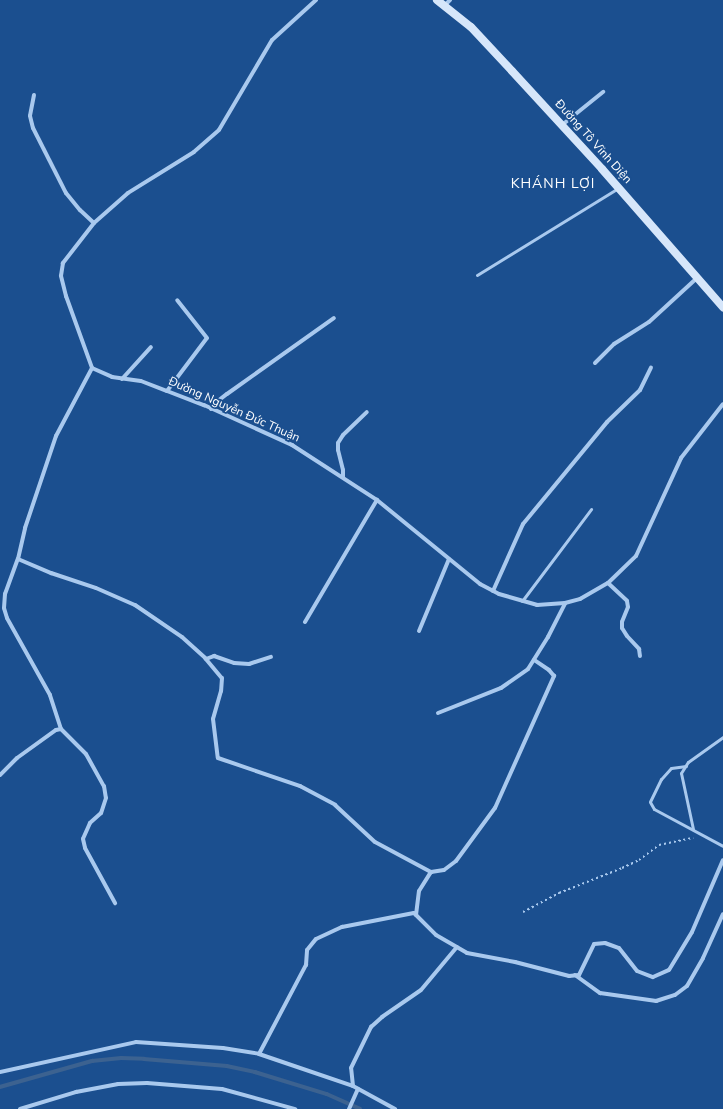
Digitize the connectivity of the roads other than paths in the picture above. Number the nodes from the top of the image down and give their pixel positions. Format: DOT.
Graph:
graph roads {
  1 [pos="316,0"];
  2 [pos="437,0"];
  3 [pos="447,2"];
  4 [pos="602,92"];
  5 [pos="34,95"];
  6 [pos="562,125"];
  7 [pos="619,188"];
  8 [pos="94,223"];
  9 [pos="477,275"];
  10 [pos="697,278"];
  11 [pos="177,300"];
  12 [pos="723,307"];
  13 [pos="334,318"];
  14 [pos="151,347"];
  15 [pos="595,363"];
  16 [pos="651,367"];
  17 [pos="92,368"];
  18 [pos="122,379"];
  19 [pos="167,391"];
  20 [pos="723,404"];
  21 [pos="211,408"];
  22 [pos="367,412"];
  23 [pos="343,477"];
  24 [pos="377,500"];
  25 [pos="591,509"];
  26 [pos="18,559"];
  27 [pos="449,560"];
  28 [pos="608,583"];
  29 [pos="494,591"];
  30 [pos="522,601"];
  31 [pos="565,603"];
  32 [pos="305,622"];
  33 [pos="419,631"];
  34 [pos="640,656"];
  35 [pos="271,657"];
  36 [pos="206,659"];
  37 [pos="534,660"];
  38 [pos="438,714"];
  39 [pos="61,729"];
  40 [pos="723,737"];
  41 [pos="686,766"];
  42 [pos="0,775"];
  43 [pos="693,829"];
  44 [pos="723,846"];
  45 [pos="723,860"];
  46 [pos="431,872"];
  47 [pos="115,903"];
  48 [pos="723,914"];
  49 [pos="416,915"];
  50 [pos="457,947"];
  51 [pos="574,975"];
  52 [pos="258,1054"];
  53 [pos="0,1072"];
  54 [pos="353,1086"];
  55 [pos="358,1089"];
  56 [pos="20,1109"];
  57 [pos="295,1109"];
  58 [pos="349,1109"];
  59 [pos="395,1109"];
  1 -- 8 [label="street"];
  2 -- 3 [label="main road, Đường Tô Vĩnh Diện"];
  3 -- 6 [label="main road, Đường Tô Vĩnh Diện"];
  4 -- 6 [label="street"];
  5 -- 8 [label="street"];
  6 -- 7 [label="main road, Đường Tô Vĩnh Diện"];
  7 -- 9 [label="lane"];
  7 -- 10 [label="main road, Đường Tô Vĩnh Diện"];
  8 -- 17 [label="street"];
  10 -- 12 [label="main road, Đường Tô Vĩnh Diện"];
  10 -- 15 [label="street"];
  11 -- 19 [label="street"];
  13 -- 21 [label="street"];
  14 -- 18 [label="street"];
  16 -- 29 [label="street"];
  17 -- 18 [label="street, Đường Nguyễn Đức Thuận"];
  17 -- 26 [label="street"];
  18 -- 19 [label="street, Đường Nguyễn Đức Thuận"];
  19 -- 21 [label="street, Đường Nguyễn Đức Thuận"];
  20 -- 28 [label="street, Đường Nguyễn Đức Thuận"];
  21 -- 23 [label="street, Đường Nguyễn Đức Thuận"];
  22 -- 23 [label="street"];
  23 -- 24 [label="street, Đường Nguyễn Đức Thuận"];
  24 -- 27 [label="street, Đường Nguyễn Đức Thuận"];
  24 -- 32 [label="street"];
  25 -- 30 [label="lane"];
  26 -- 36 [label="street"];
  26 -- 39 [label="street"];
  27 -- 29 [label="street, Đường Nguyễn Đức Thuận"];
  27 -- 33 [label="street"];
  28 -- 31 [label="street, Đường Nguyễn Đức Thuận"];
  28 -- 34 [label="street"];
  29 -- 30 [label="street, Đường Nguyễn Đức Thuận"];
  30 -- 31 [label="street, Đường Nguyễn Đức Thuận"];
  31 -- 37 [label="street"];
  35 -- 36 [label="street"];
  36 -- 46 [label="street"];
  37 -- 38 [label="street"];
  37 -- 46 [label="street"];
  39 -- 42 [label="street"];
  39 -- 47 [label="street"];
  40 -- 41 [label="lane"];
  41 -- 43 [label="lane"];
  41 -- 43 [label="lane"];
  43 -- 44 [label="lane"];
  45 -- 51 [label="street"];
  46 -- 49 [label="street"];
  48 -- 51 [label="street"];
  49 -- 50 [label="street"];
  49 -- 52 [label="street"];
  50 -- 51 [label="street"];
  50 -- 54 [label="street"];
  52 -- 53 [label="street"];
  52 -- 54 [label="street"];
  54 -- 55 [label="street"];
  55 -- 58 [label="street"];
  55 -- 59 [label="street"];
  56 -- 57 [label="street"];
}
